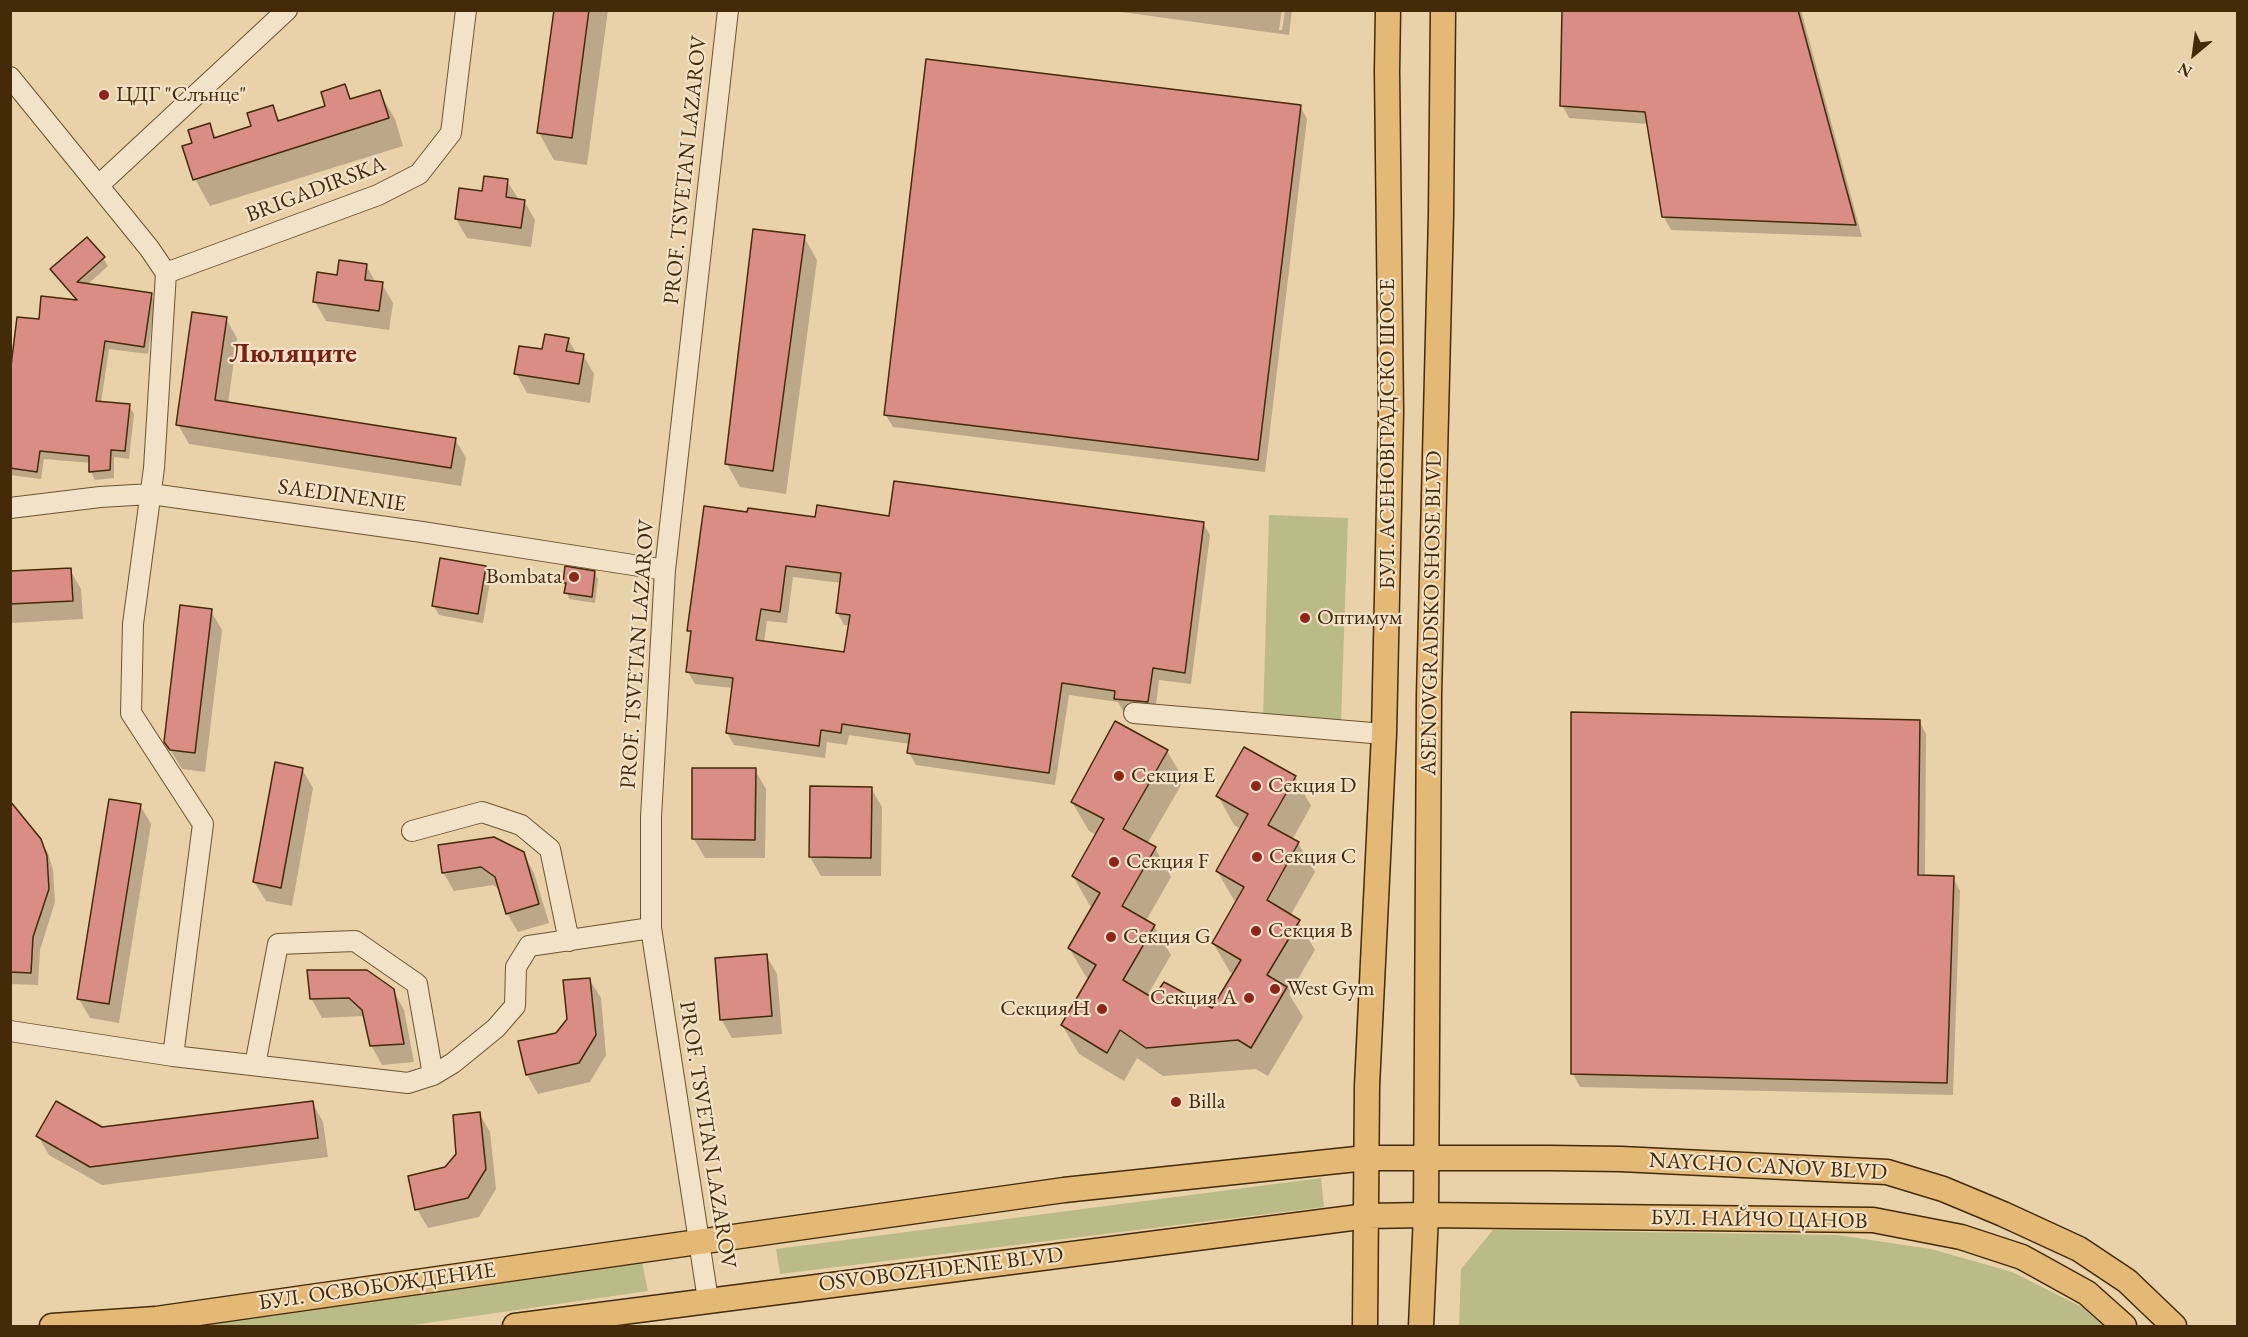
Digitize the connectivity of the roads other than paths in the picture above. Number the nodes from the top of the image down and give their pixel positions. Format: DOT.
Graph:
graph roads {
  1 [pos="287,10"];
  2 [pos="466,10"];
  3 [pos="728,10"];
  4 [pos="1388,10"];
  5 [pos="1443,10"];
  6 [pos="10,77"];
  7 [pos="99,185"];
  8 [pos="166,273"];
  9 [pos="151,494"];
  10 [pos="10,508"];
  11 [pos="665,570"];
  12 [pos="1134,713"];
  13 [pos="1384,734"];
  14 [pos="412,831"];
  15 [pos="651,928"];
  16 [pos="569,940"];
  17 [pos="10,1030"];
  18 [pos="173,1056"];
  19 [pos="255,1065"];
  20 [pos="433,1075"];
  21 [pos="1366,1158"];
  22 [pos="1426,1159"];
  23 [pos="1426,1215"];
  24 [pos="1367,1216"];
  25 [pos="700,1241"];
  26 [pos="708,1300"];
  27 [pos="52,1326"];
  28 [pos="515,1326"];
  29 [pos="1365,1326"];
  30 [pos="1421,1326"];
  31 [pos="2124,1326"];
  32 [pos="2174,1326"];
  1 -- 7 [label="street"];
  2 -- 8 [label="street, BRIGADIRSKA"];
  3 -- 11 [label="street, PROF. TSVETAN LAZAROV"];
  4 -- 13 [label="main road, БУЛ. АСЕНОВГРАДСКО ШОСЕ"];
  5 -- 22 [label="main road, ASENOVGRADSKO SHOSE BLVD"];
  6 -- 7 [label="street"];
  7 -- 8 [label="street"];
  8 -- 9 [label="street"];
  9 -- 10 [label="street, SAEDINENIE"];
  9 -- 11 [label="street, SAEDINENIE"];
  9 -- 18 [label="street"];
  11 -- 15 [label="street, PROF. TSVETAN LAZAROV"];
  12 -- 13 [label="street"];
  13 -- 21 [label="main road, БУЛ. АСЕНОВГРАДСКО ШОСЕ"];
  14 -- 16 [label="street"];
  15 -- 16 [label="street"];
  15 -- 25 [label="street, PROF. TSVETAN LAZAROV"];
  16 -- 20 [label="street"];
  17 -- 18 [label="street"];
  18 -- 19 [label="street"];
  19 -- 20 [label="street"];
  19 -- 20 [label="street"];
  21 -- 22 [label="main road"];
  21 -- 24 [label="main road, БУЛ. АСЕНОВГРАДСКО ШОСЕ"];
  21 -- 25 [label="main road"];
  22 -- 23 [label="main road, ASENOVGRADSKO SHOSE BLVD"];
  22 -- 32 [label="main road, NAYCHO CANOV BLVD"];
  23 -- 24 [label="main road, БУЛ. НАЙЧО ЦАНОВ"];
  23 -- 30 [label="main road, ASENOVGRADSKO SHOSE BLVD"];
  23 -- 31 [label="main road, БУЛ. НАЙЧО ЦАНОВ"];
  24 -- 26 [label="main road, OSVOBOZHDENIE BLVD"];
  24 -- 29 [label="main road, БУЛ. АСЕНОВГРАДСКО ШОСЕ"];
  25 -- 26 [label="street, PROF. TSVETAN LAZAROV"];
  25 -- 27 [label="main road, БУЛ. ОСВОБОЖДЕНИЕ"];
  26 -- 28 [label="main road, OSVOBOZHDENIE BLVD"];
}
